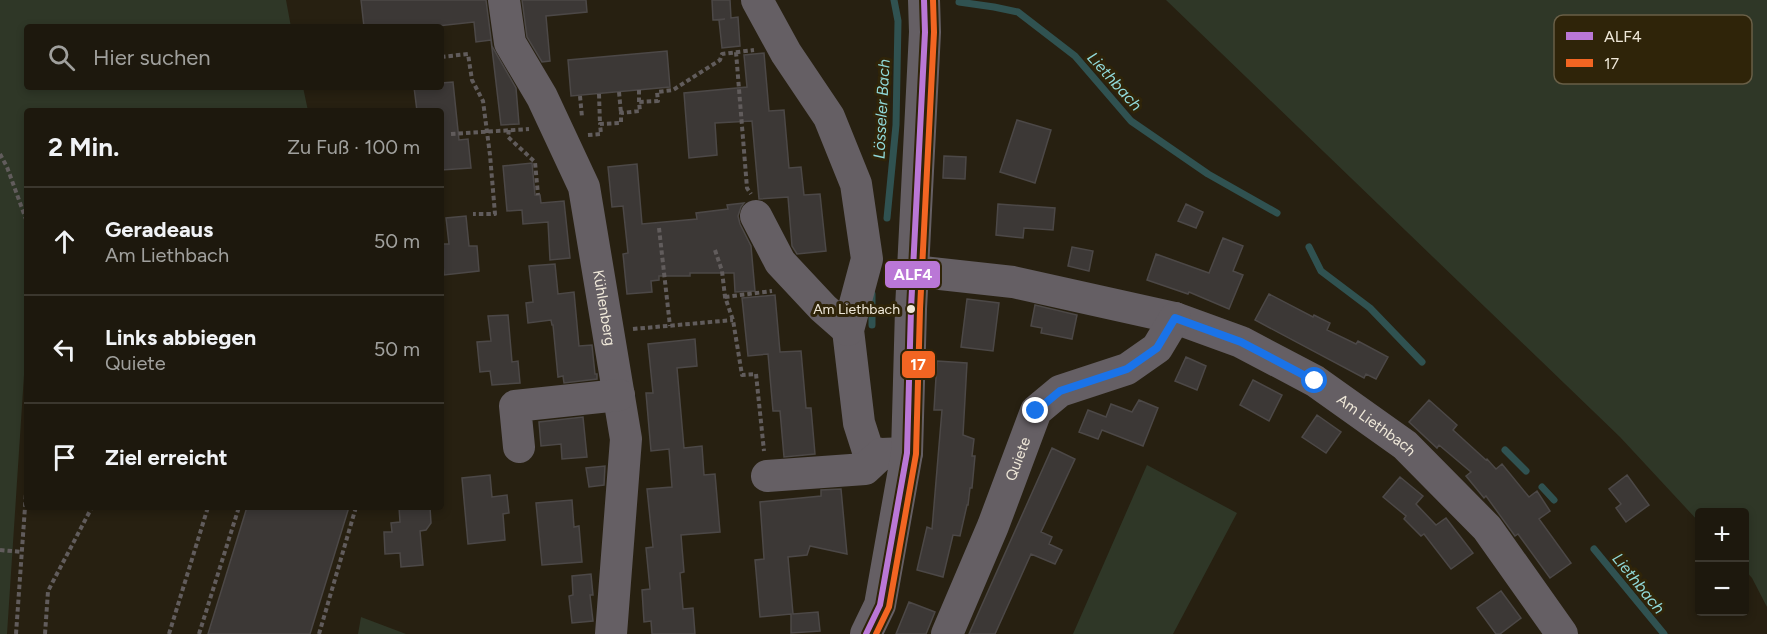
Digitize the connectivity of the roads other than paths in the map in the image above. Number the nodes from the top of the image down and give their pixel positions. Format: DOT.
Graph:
graph roads {
  1 [pos="504,0"];
  2 [pos="757,0"];
  3 [pos="924,0"];
  4 [pos="756,216"];
  5 [pos="913,271"];
  6 [pos="1175,318"];
  7 [pos="849,330"];
  8 [pos="619,395"];
  9 [pos="519,447"];
  10 [pos="894,454"];
  11 [pos="767,476"];
  12 [pos="611,634"];
  13 [pos="866,634"];
  14 [pos="947,634"];
  15 [pos="1562,634"];
  1 -- 8 [label="street, Kühlenberg"];
  2 -- 7 [label="street"];
  3 -- 5 [label="street"];
  4 -- 7 [label="street"];
  5 -- 6 [label="street, Am Liethbach"];
  5 -- 10 [label="street"];
  6 -- 14 [label="street, Quiete"];
  6 -- 15 [label="street, Am Liethbach"];
  7 -- 10 [label="street"];
  8 -- 9 [label="street"];
  8 -- 12 [label="street, Kühlenberg"];
  10 -- 11 [label="street"];
  10 -- 13 [label="street"];
}
